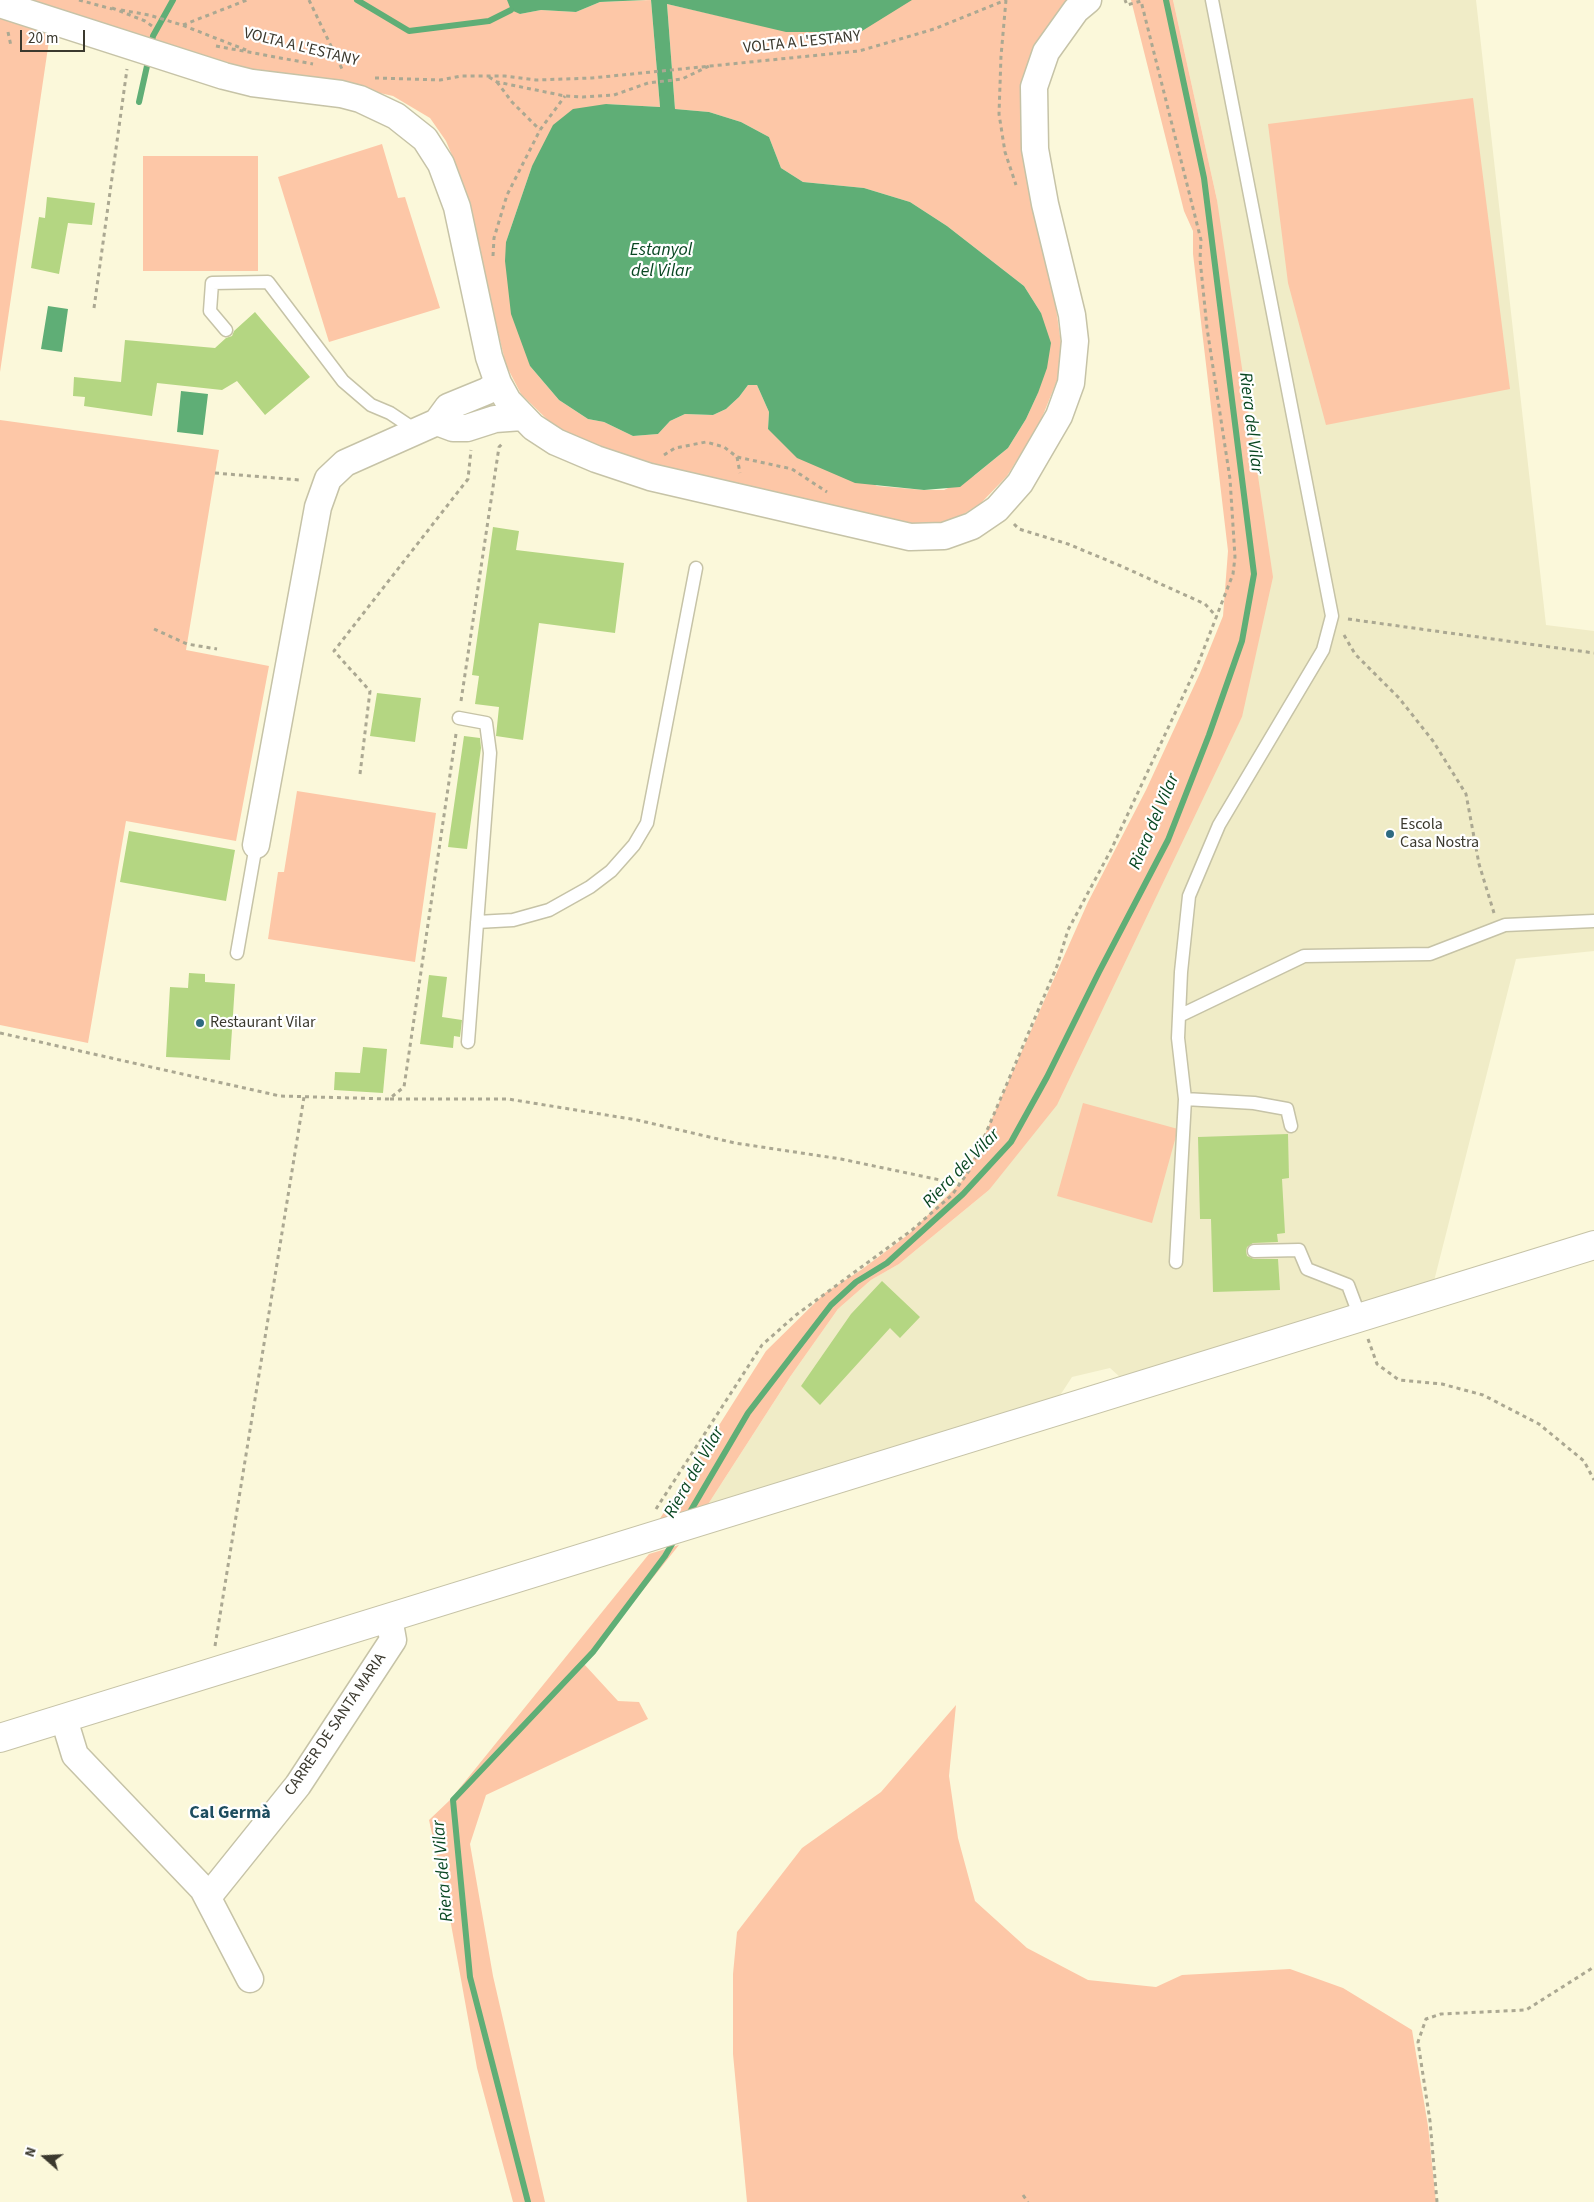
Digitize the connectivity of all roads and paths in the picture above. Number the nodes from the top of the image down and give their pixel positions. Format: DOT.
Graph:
graph roads {
  1 [pos="79,0"];
  2 [pos="247,0"];
  3 [pos="309,0"];
  4 [pos="1006,0"];
  5 [pos="1088,0"];
  6 [pos="1125,0"];
  7 [pos="1212,0"];
  8 [pos="85,1"];
  9 [pos="0,4"];
  10 [pos="112,8"];
  11 [pos="145,21"];
  12 [pos="182,26"];
  13 [pos="132,46"];
  14 [pos="712,64"];
  15 [pos="317,65"];
  16 [pos="334,70"];
  17 [pos="343,72"];
  18 [pos="352,74"];
  19 [pos="488,76"];
  20 [pos="369,77"];
  21 [pos="497,82"];
  22 [pos="565,96"];
  23 [pos="540,130"];
  24 [pos="1019,194"];
  25 [pos="492,264"];
  26 [pos="94,308"];
  27 [pos="226,330"];
  28 [pos="498,383"];
  29 [pos="522,417"];
  30 [pos="427,426"];
  31 [pos="471,447"];
  32 [pos="661,457"];
  33 [pos="215,473"];
  34 [pos="300,480"];
  35 [pos="831,494"];
  36 [pos="998,508"];
  37 [pos="696,568"];
  38 [pos="1332,616"];
  39 [pos="1218,617"];
  40 [pos="154,629"];
  41 [pos="216,648"];
  42 [pos="1594,653"];
  43 [pos="459,718"];
  44 [pos="360,774"];
  45 [pos="256,845"];
  46 [pos="1594,921"];
  47 [pos="477,922"];
  48 [pos="1499,928"];
  49 [pos="237,953"];
  50 [pos="1179,1016"];
  51 [pos="0,1033"];
  52 [pos="468,1042"];
  53 [pos="304,1097"];
  54 [pos="1185,1098"];
  55 [pos="389,1100"];
  56 [pos="1291,1126"];
  57 [pos="959,1184"];
  58 [pos="1594,1245"];
  59 [pos="1254,1251"];
  60 [pos="1176,1262"];
  61 [pos="1360,1317"];
  62 [pos="1594,1480"];
  63 [pos="649,1537"];
  64 [pos="389,1618"];
  65 [pos="210,1673"];
  66 [pos="64,1718"];
  67 [pos="0,1738"];
  68 [pos="208,1897"];
  69 [pos="1594,1967"];
  70 [pos="250,1979"];
  71 [pos="1023,2194"];
  72 [pos="1028,2202"];
  73 [pos="1437,2202"];
  1 -- 8 [label="path, VOLTA A L'ESTANY"];
  2 -- 12 [label="path"];
  3 -- 17 [label="path"];
  4 -- 14 [label="path, VOLTA A L'ESTANY"];
  4 -- 24 [label="path"];
  5 -- 36 [label="street"];
  6 -- 39 [label="path"];
  7 -- 38 [label="lane"];
  8 -- 10 [label="path, VOLTA A L'ESTANY"];
  9 -- 13 [label="street"];
  10 -- 11 [label="path, VOLTA A L'ESTANY"];
  10 -- 12 [label="path, VOLTA A L'ESTANY"];
  12 -- 15 [label="path, VOLTA A L'ESTANY"];
  13 -- 26 [label="path"];
  13 -- 28 [label="street"];
  14 -- 19 [label="path, VOLTA A L'ESTANY"];
  14 -- 22 [label="path, VOLTA A L'ESTANY"];
  16 -- 17 [label="path, VOLTA A L'ESTANY"];
  17 -- 18 [label="path, VOLTA A L'ESTANY"];
  19 -- 20 [label="path, VOLTA A L'ESTANY"];
  19 -- 21 [label="path, VOLTA A L'ESTANY"];
  21 -- 22 [label="path, VOLTA A L'ESTANY"];
  21 -- 23 [label="path"];
  22 -- 23 [label="path"];
  23 -- 25 [label="path"];
  27 -- 30 [label="lane"];
  28 -- 29 [label="street"];
  28 -- 30 [label="street"];
  29 -- 30 [label="street"];
  29 -- 36 [label="street"];
  29 -- 43 [label="path"];
  30 -- 45 [label="street"];
  31 -- 44 [label="path"];
  32 -- 35 [label="path"];
  33 -- 34 [label="path"];
  36 -- 39 [label="path"];
  37 -- 47 [label="lane"];
  38 -- 42 [label="path"];
  38 -- 48 [label="path"];
  38 -- 50 [label="lane"];
  39 -- 57 [label="path"];
  40 -- 41 [label="path"];
  43 -- 47 [label="lane"];
  43 -- 55 [label="path"];
  45 -- 49 [label="lane"];
  46 -- 48 [label="lane"];
  47 -- 52 [label="lane"];
  48 -- 50 [label="lane"];
  50 -- 54 [label="lane"];
  51 -- 53 [label="path"];
  53 -- 55 [label="path"];
  53 -- 65 [label="path"];
  54 -- 56 [label="lane"];
  54 -- 60 [label="lane"];
  55 -- 57 [label="path"];
  57 -- 63 [label="path"];
  58 -- 61 [label="main road"];
  59 -- 61 [label="lane"];
  61 -- 62 [label="path"];
  61 -- 63 [label="main road"];
  63 -- 64 [label="main road"];
  64 -- 65 [label="main road"];
  64 -- 68 [label="street, CARRER DE SANTA MARIA"];
  65 -- 66 [label="main road"];
  66 -- 67 [label="main road"];
  66 -- 68 [label="street"];
  68 -- 70 [label="street"];
  69 -- 73 [label="path"];
  71 -- 72 [label="path"];
}
